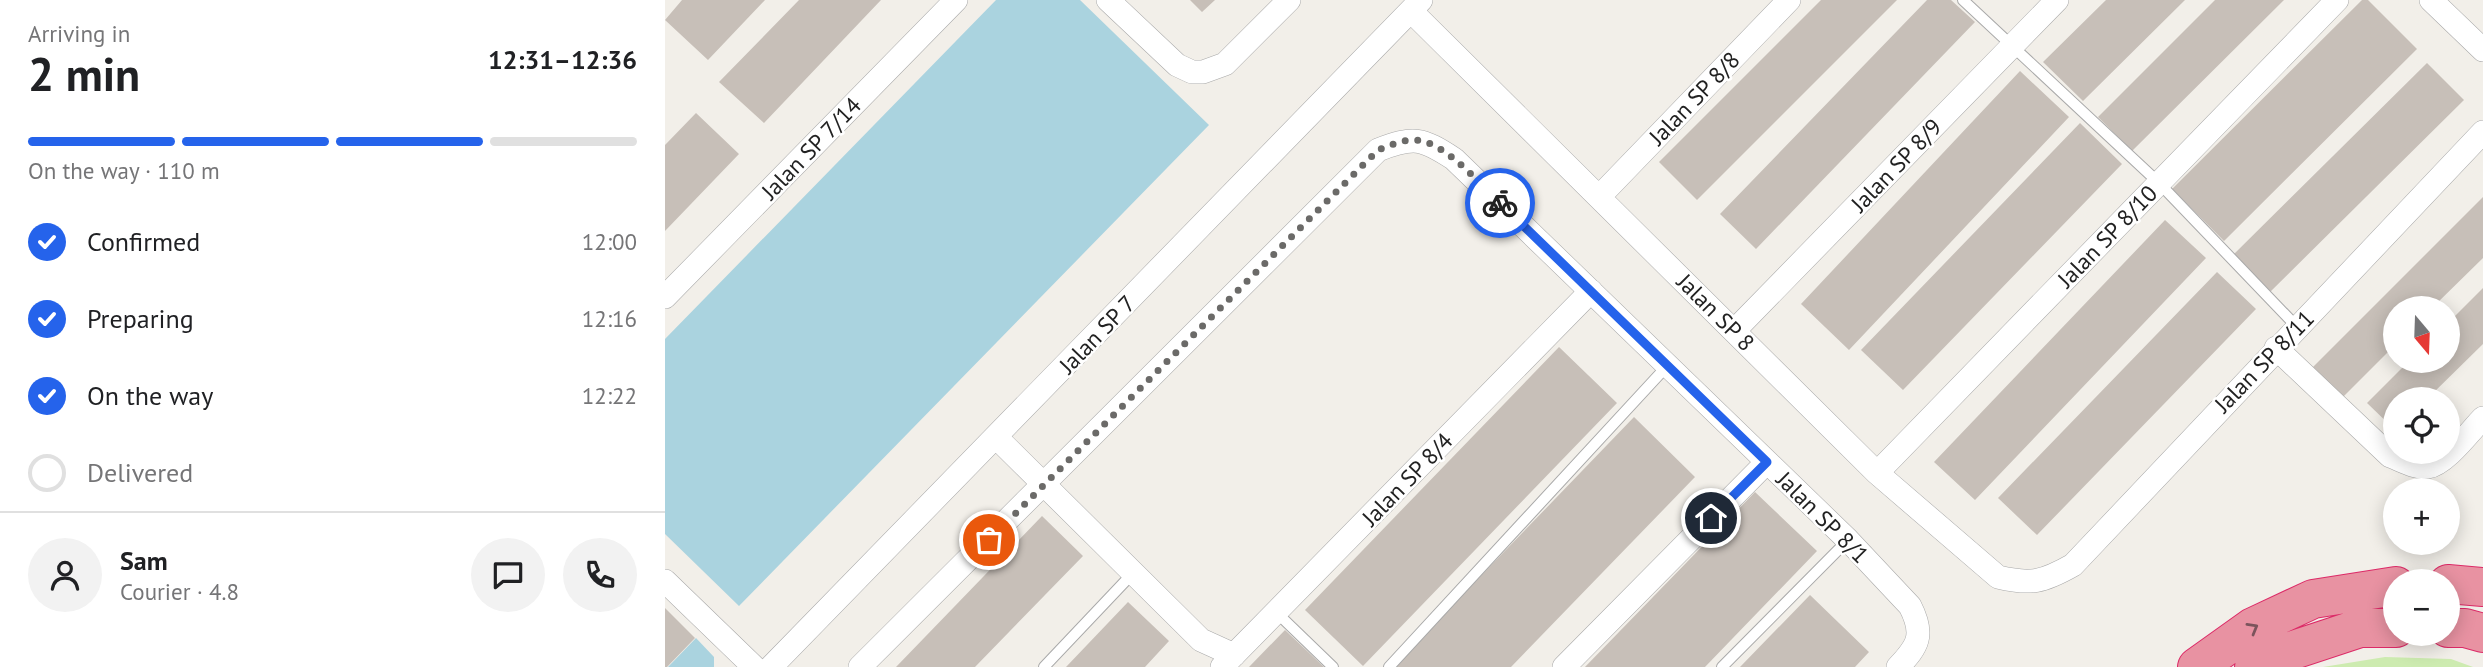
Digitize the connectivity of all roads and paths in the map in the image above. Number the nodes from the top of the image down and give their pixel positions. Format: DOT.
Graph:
graph roads {
  1 [pos="957,0"];
  2 [pos="1108,0"];
  3 [pos="1289,0"];
  4 [pos="1789,0"];
  5 [pos="1963,0"];
  6 [pos="2057,0"];
  7 [pos="2337,0"];
  8 [pos="2431,0"];
  9 [pos="1416,5"];
  10 [pos="2013,45"];
  11 [pos="2483,50"];
  12 [pos="2483,132"];
  13 [pos="2159,183"];
  14 [pos="1598,197"];
  15 [pos="1591,291"];
  16 [pos="665,297"];
  17 [pos="2297,327"];
  18 [pos="1734,331"];
  19 [pos="2276,348"];
  20 [pos="1668,365"];
  21 [pos="2483,418"];
  22 [pos="996,437"];
  23 [pos="1767,462"];
  24 [pos="1877,473"];
  25 [pos="1044,485"];
  26 [pos="1848,540"];
  27 [pos="1133,573"];
  28 [pos="665,581"];
  29 [pos="2039,581"];
  30 [pos="2460,585"];
  31 [pos="2483,587"];
  32 [pos="2383,588"];
  33 [pos="1276,612"];
  34 [pos="2383,628"];
  35 [pos="2460,628"];
  36 [pos="2483,633"];
  37 [pos="1228,661"];
  38 [pos="754,667"];
  39 [pos="771,667"];
  40 [pos="860,667"];
  41 [pos="1044,667"];
  42 [pos="1333,667"];
  43 [pos="1389,667"];
  44 [pos="1564,667"];
  45 [pos="1722,667"];
  46 [pos="1898,667"];
  47 [pos="2197,667"];
  48 [pos="2254,667"];
  1 -- 16 [label="street, Jalan SP 7/14"];
  2 -- 3 [label="street"];
  4 -- 14 [label="street, Jalan SP 8/8"];
  5 -- 10 [label="lane"];
  6 -- 10 [label="street, Jalan SP 8/9"];
  7 -- 13 [label="street, Jalan SP 8/10"];
  8 -- 11 [label="street"];
  9 -- 14 [label="street, Jalan SP 8"];
  9 -- 22 [label="street, Jalan SP 7"];
  10 -- 13 [label="lane"];
  10 -- 18 [label="street, Jalan SP 8/9"];
  12 -- 17 [label="street, Jalan SP 8/11"];
  13 -- 17 [label="lane"];
  13 -- 24 [label="street, Jalan SP 8/10"];
  14 -- 18 [label="street, Jalan SP 8"];
  15 -- 20 [label="street, Jalan SP 8/1"];
  15 -- 25 [label="street, Jalan SP 8/1"];
  15 -- 33 [label="street, Jalan SP 8/4"];
  17 -- 19 [label="street, Jalan SP 8/11"];
  18 -- 24 [label="street, Jalan SP 8"];
  19 -- 21 [label="street"];
  19 -- 29 [label="street, Jalan SP 8/11"];
  20 -- 23 [label="street, Jalan SP 8/1"];
  20 -- 43 [label="lane"];
  22 -- 25 [label="street"];
  22 -- 39 [label="street, Jalan SP 7"];
  23 -- 26 [label="street, Jalan SP 8/1"];
  23 -- 44 [label="street"];
  24 -- 29 [label="street, Jalan SP 8"];
  25 -- 27 [label="street"];
  25 -- 40 [label="street, Jalan SP 8/1"];
  26 -- 45 [label="lane"];
  26 -- 46 [label="street, Jalan SP 8/1"];
  27 -- 37 [label="street"];
  27 -- 41 [label="lane"];
  28 -- 38 [label="street"];
  30 -- 31 [label="highway"];
  47 -- 32 [label="highway, one-way"];
  33 -- 37 [label="street, Jalan SP 8/4"];
  33 -- 42 [label="lane"];
  34 -- 48 [label="highway"];
  35 -- 36 [label="highway"];
}
